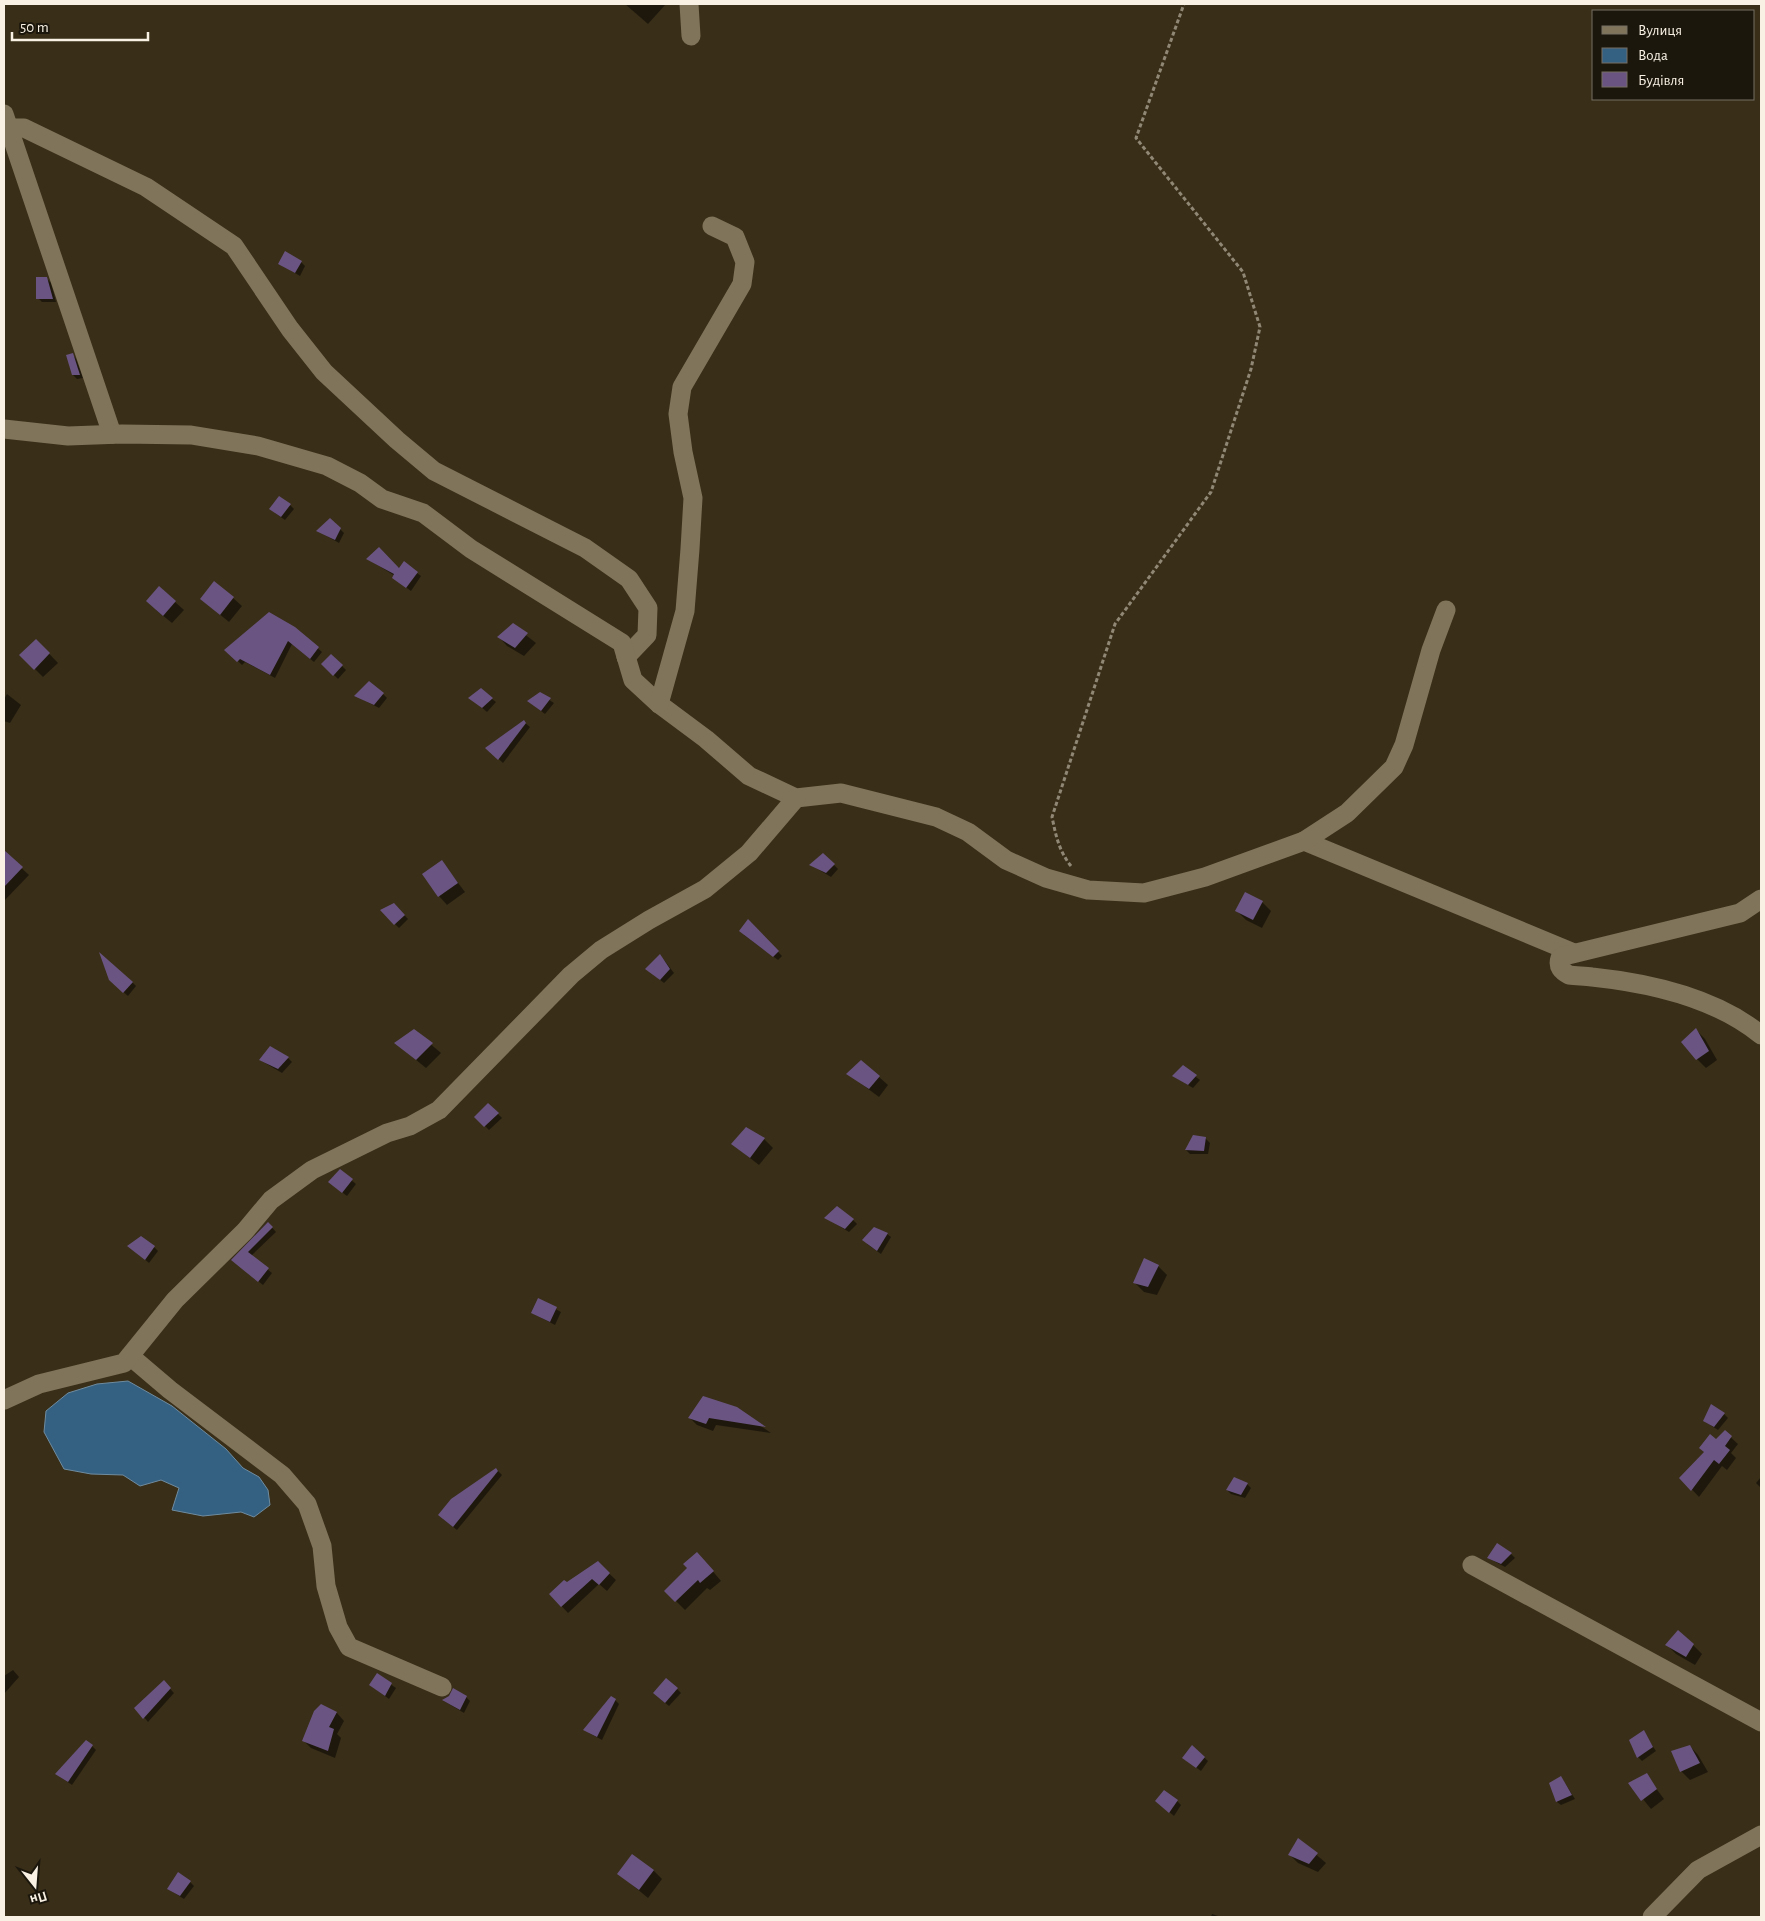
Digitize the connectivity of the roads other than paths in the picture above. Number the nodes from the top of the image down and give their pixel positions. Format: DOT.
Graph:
graph roads {
  1 [pos="689,4"];
  2 [pos="691,36"];
  3 [pos="6,121"];
  4 [pos="712,226"];
  5 [pos="4,428"];
  6 [pos="112,434"];
  7 [pos="1446,610"];
  8 [pos="626,656"];
  9 [pos="659,704"];
  10 [pos="796,798"];
  11 [pos="1304,841"];
  12 [pos="1761,899"];
  13 [pos="1569,954"];
  14 [pos="1761,1035"];
  15 [pos="130,1356"];
  16 [pos="4,1400"];
  17 [pos="1472,1565"];
  18 [pos="442,1687"];
  19 [pos="1761,1722"];
  20 [pos="1761,1834"];
  21 [pos="1652,1917"];
  1 -- 2 [label="street"];
  3 -- 6 [label="street"];
  3 -- 8 [label="street"];
  4 -- 9 [label="street"];
  5 -- 6 [label="street"];
  6 -- 8 [label="street"];
  7 -- 11 [label="street"];
  8 -- 9 [label="street"];
  9 -- 10 [label="street"];
  10 -- 11 [label="street"];
  10 -- 15 [label="street"];
  11 -- 13 [label="street"];
  12 -- 13 [label="street"];
  13 -- 14 [label="street"];
  15 -- 16 [label="street"];
  15 -- 18 [label="street"];
  17 -- 19 [label="street"];
  20 -- 21 [label="street"];
}
